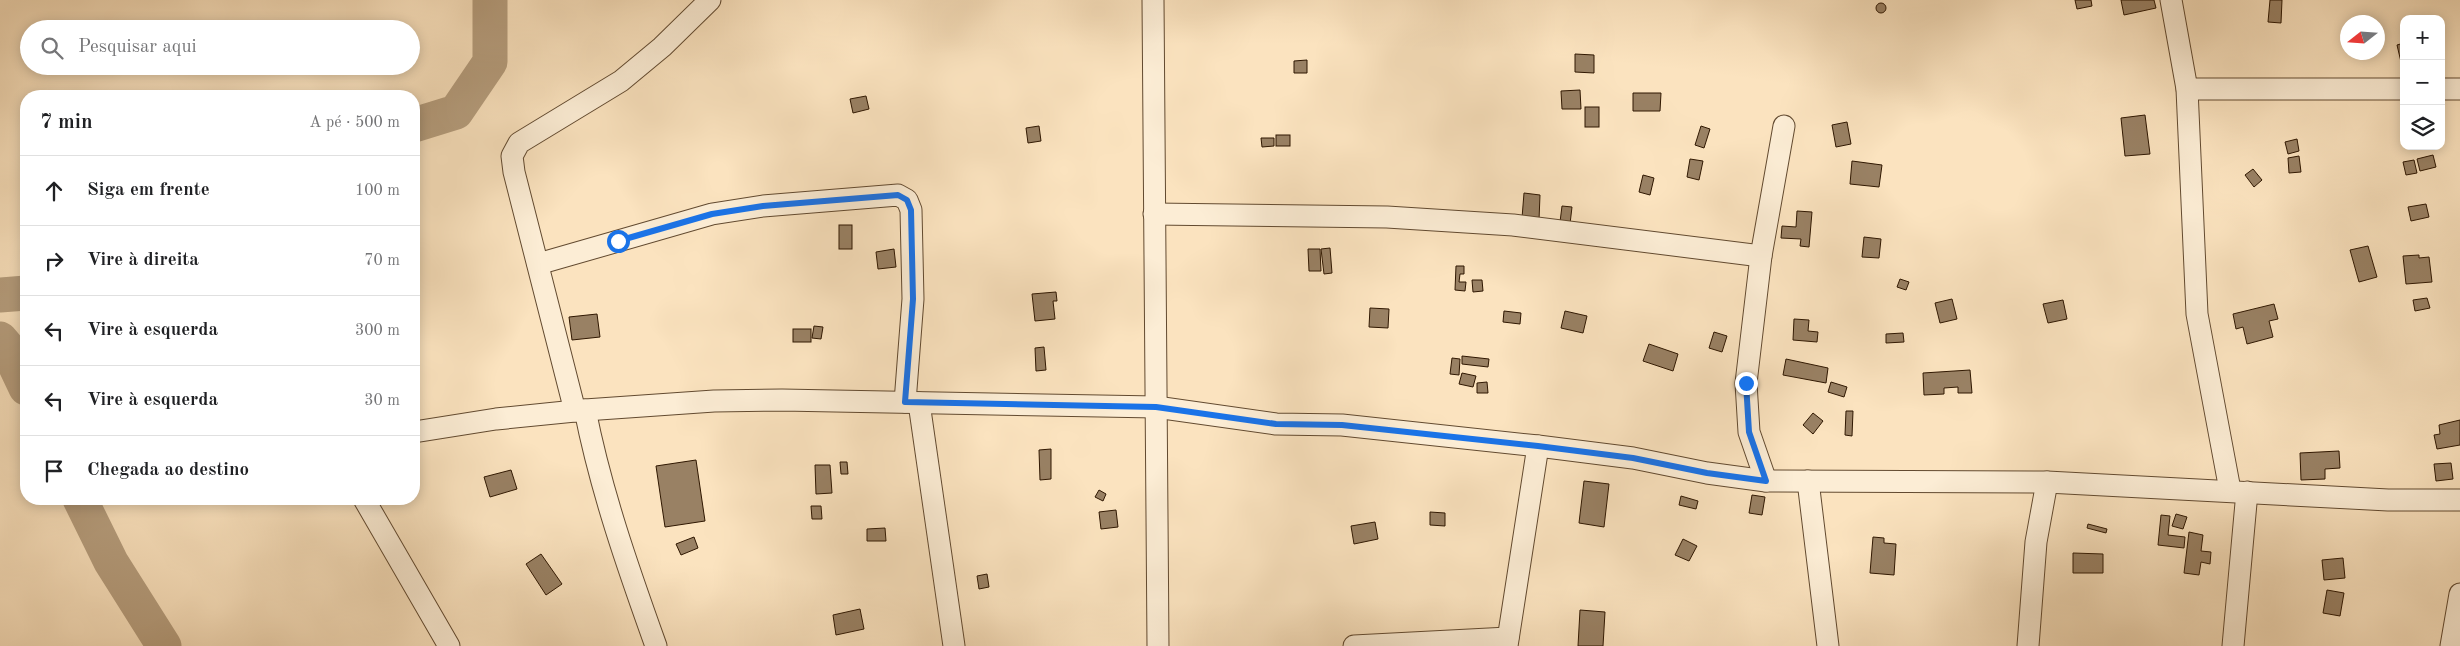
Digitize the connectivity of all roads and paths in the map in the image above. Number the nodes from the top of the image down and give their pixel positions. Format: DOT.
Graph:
graph roads {
  1 [pos="710,0"];
  2 [pos="1153,0"];
  3 [pos="2171,0"];
  4 [pos="2187,89"];
  5 [pos="2400,89"];
  6 [pos="2445,89"];
  7 [pos="2460,89"];
  8 [pos="1784,126"];
  9 [pos="1154,214"];
  10 [pos="1761,256"];
  11 [pos="538,264"];
  12 [pos="912,402"];
  13 [pos="1156,407"];
  14 [pos="580,410"];
  15 [pos="420,431"];
  16 [pos="1538,446"];
  17 [pos="1766,481"];
  18 [pos="1808,481"];
  19 [pos="2047,482"];
  20 [pos="2239,491"];
  21 [pos="2460,500"];
  22 [pos="368,505"];
  23 [pos="2460,594"];
  24 [pos="1508,642"];
  25 [pos="450,646"];
  26 [pos="656,646"];
  27 [pos="954,646"];
  28 [pos="1158,646"];
  29 [pos="1354,646"];
  30 [pos="1828,646"];
  31 [pos="2028,646"];
  32 [pos="2233,646"];
  33 [pos="2451,646"];
  1 -- 11 [label="street"];
  2 -- 9 [label="street"];
  3 -- 4 [label="street"];
  4 -- 5 [label="street"];
  4 -- 20 [label="street"];
  6 -- 7 [label="street"];
  8 -- 10 [label="street"];
  9 -- 10 [label="street"];
  9 -- 13 [label="street"];
  10 -- 17 [label="street"];
  11 -- 12 [label="street"];
  11 -- 14 [label="street"];
  12 -- 13 [label="street"];
  12 -- 14 [label="street"];
  12 -- 27 [label="street"];
  13 -- 16 [label="street"];
  13 -- 28 [label="street"];
  14 -- 15 [label="street"];
  14 -- 26 [label="street"];
  16 -- 17 [label="street"];
  16 -- 24 [label="street"];
  17 -- 18 [label="street"];
  18 -- 19 [label="street"];
  18 -- 30 [label="street"];
  19 -- 20 [label="street"];
  19 -- 31 [label="street"];
  20 -- 21 [label="street"];
  20 -- 32 [label="street"];
  22 -- 25 [label="street"];
  23 -- 33 [label="street"];
  24 -- 29 [label="street"];
}
